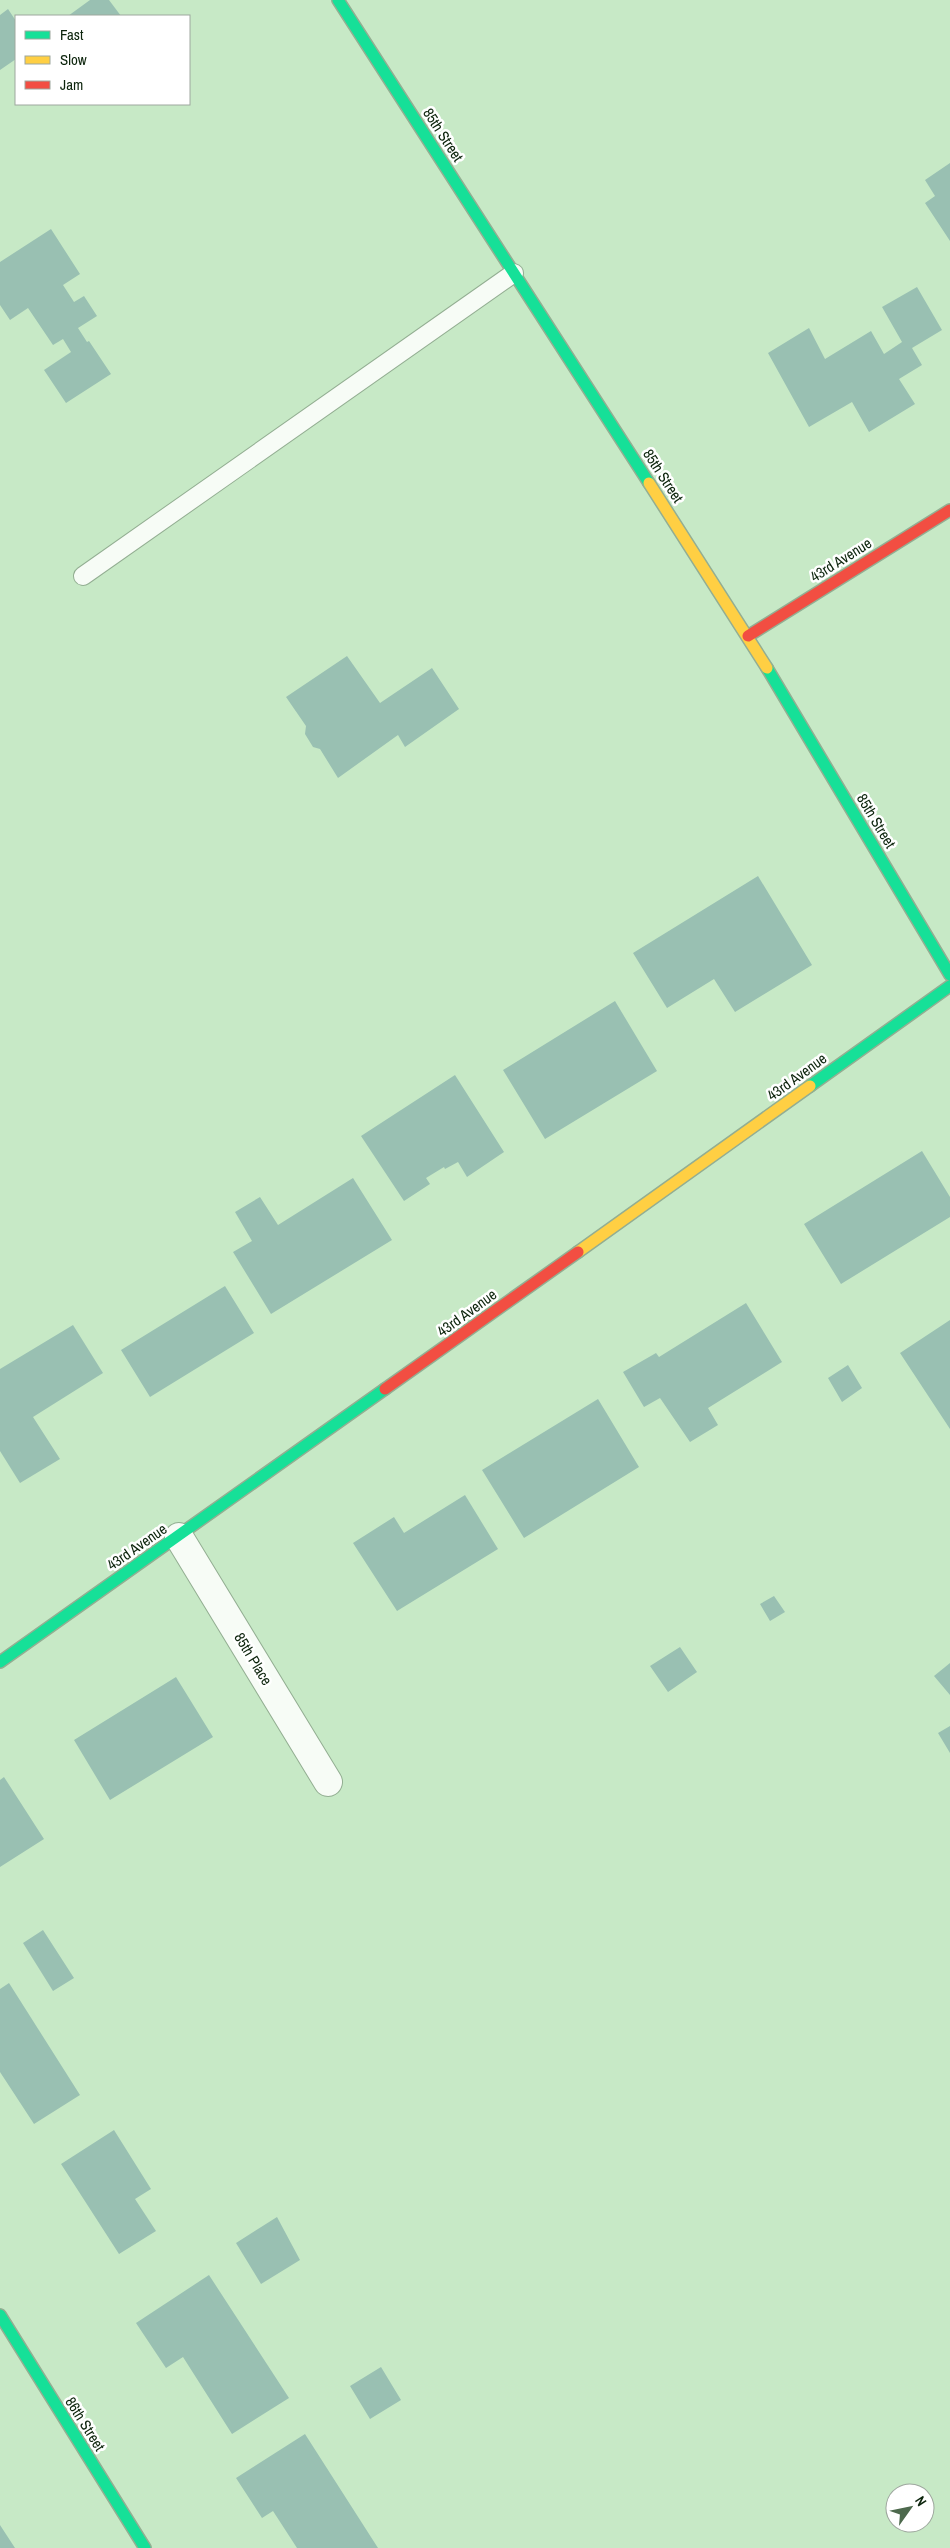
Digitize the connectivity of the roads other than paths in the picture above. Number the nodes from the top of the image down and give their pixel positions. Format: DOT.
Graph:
graph roads {
  1 [pos="338,0"];
  2 [pos="514,273"];
  3 [pos="950,510"];
  4 [pos="83,576"];
  5 [pos="748,636"];
  6 [pos="950,975"];
  7 [pos="950,986"];
  8 [pos="179,1537"];
  9 [pos="0,1662"];
  10 [pos="328,1782"];
  11 [pos="0,2315"];
  12 [pos="145,2548"];
  1 -- 2 [label="street, 85th Street"];
  2 -- 4 [label="lane"];
  2 -- 5 [label="street, 85th Street"];
  3 -- 5 [label="street, 43rd Avenue"];
  5 -- 6 [label="street, 85th Street"];
  7 -- 8 [label="street, 43rd Avenue"];
  8 -- 9 [label="street, 43rd Avenue"];
  8 -- 10 [label="street, 85th Place"];
  11 -- 12 [label="street, 86th Street"];
}
